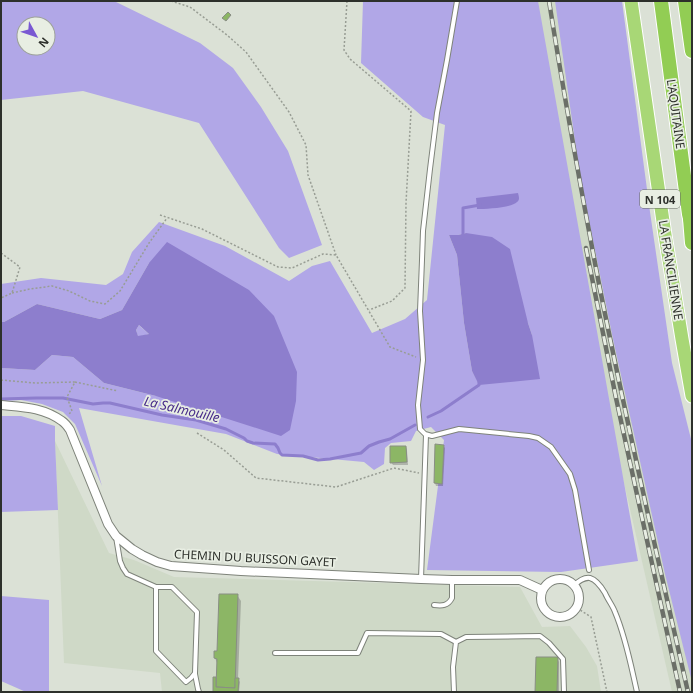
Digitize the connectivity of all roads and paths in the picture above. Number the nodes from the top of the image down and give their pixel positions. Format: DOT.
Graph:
graph roads {
  1 [pos="171,1"];
  2 [pos="347,1"];
  3 [pos="457,1"];
  4 [pos="631,1"];
  5 [pos="660,1"];
  6 [pos="685,1"];
  7 [pos="692,51"];
  8 [pos="160,215"];
  9 [pos="168,218"];
  10 [pos="691,220"];
  11 [pos="692,243"];
  12 [pos="1,253"];
  13 [pos="336,255"];
  14 [pos="12,294"];
  15 [pos="1,298"];
  16 [pos="369,310"];
  17 [pos="423,360"];
  18 [pos="1,380"];
  19 [pos="75,382"];
  20 [pos="118,391"];
  21 [pos="692,396"];
  22 [pos="1,406"];
  23 [pos="62,421"];
  24 [pos="197,433"];
  25 [pos="426,435"];
  26 [pos="425,474"];
  27 [pos="116,536"];
  28 [pos="589,570"];
  29 [pos="421,578"];
  30 [pos="452,580"];
  31 [pos="574,585"];
  32 [pos="156,587"];
  33 [pos="542,590"];
  34 [pos="434,606"];
  35 [pos="577,608"];
  36 [pos="456,642"];
  37 [pos="275,653"];
  38 [pos="195,673"];
  39 [pos="198,691"];
  40 [pos="454,692"];
  41 [pos="564,692"];
  42 [pos="607,692"];
  43 [pos="637,692"];
  1 -- 13 [label="path"];
  2 -- 16 [label="path"];
  3 -- 17 [label="lane"];
  4 -- 21 [label="highway, LA FRANCILIENNE / N 104"];
  5 -- 10 [label="highway, L'AQUITAINE"];
  6 -- 7 [label="highway"];
  8 -- 9 [label="path"];
  9 -- 13 [label="path"];
  9 -- 14 [label="path"];
  10 -- 11 [label="highway, L'AQUITAINE"];
  12 -- 14 [label="path"];
  13 -- 16 [label="path"];
  14 -- 15 [label="path"];
  16 -- 17 [label="path"];
  17 -- 25 [label="lane"];
  18 -- 19 [label="path"];
  19 -- 20 [label="path"];
  19 -- 23 [label="path"];
  22 -- 23 [label="street, CHEMIN DU BUISSON GAYET"];
  23 -- 27 [label="street, CHEMIN DU BUISSON GAYET"];
  24 -- 26 [label="path"];
  25 -- 26 [label="lane"];
  25 -- 28 [label="lane"];
  26 -- 29 [label="lane"];
  27 -- 29 [label="street, CHEMIN DU BUISSON GAYET"];
  27 -- 32 [label="lane"];
  29 -- 30 [label="street, CHEMIN DU BUISSON GAYET"];
  30 -- 33 [label="street, CHEMIN DU BUISSON GAYET"];
  30 -- 34 [label="lane"];
  31 -- 33 [label="street"];
  31 -- 35 [label="street"];
  31 -- 43 [label="lane"];
  32 -- 38 [label="lane"];
  32 -- 38 [label="lane"];
  33 -- 35 [label="street"];
  35 -- 42 [label="path"];
  36 -- 37 [label="lane"];
  36 -- 40 [label="lane"];
  36 -- 41 [label="lane"];
  38 -- 39 [label="lane"];
}
